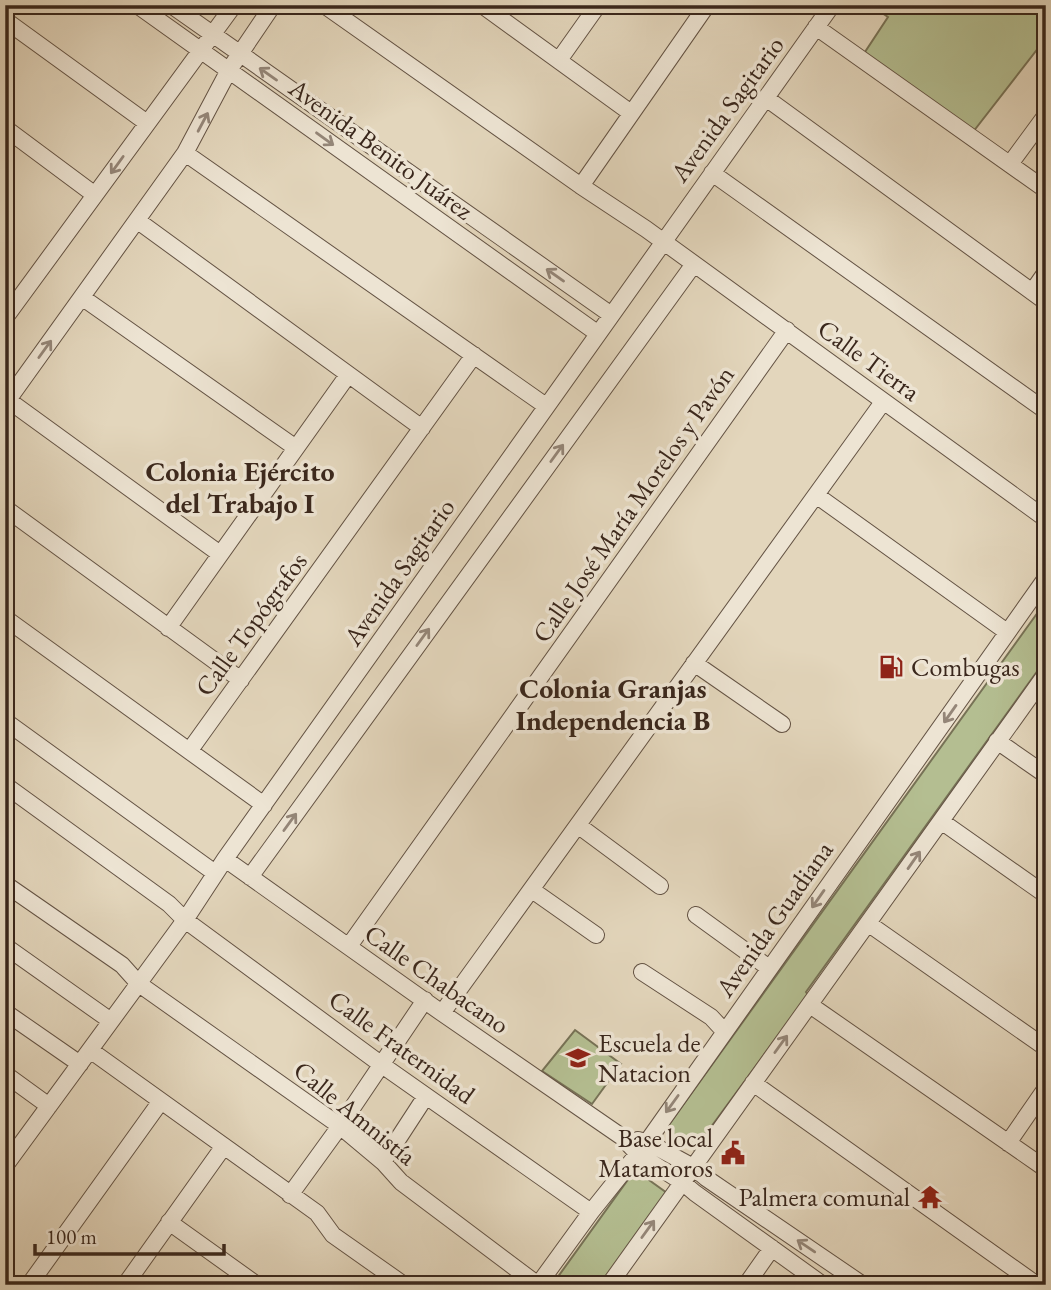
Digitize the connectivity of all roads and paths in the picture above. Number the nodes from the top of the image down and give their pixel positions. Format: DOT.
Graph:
graph roads {
  1 [pos="137,5"];
  2 [pos="171,5"];
  3 [pos="234,5"];
  4 [pos="273,5"];
  5 [pos="324,5"];
  6 [pos="482,5"];
  7 [pos="598,5"];
  8 [pos="707,5"];
  9 [pos="832,5"];
  10 [pos="5,20"];
  11 [pos="816,27"];
  12 [pos="211,34"];
  13 [pos="199,50"];
  14 [pos="239,54"];
  15 [pos="559,60"];
  16 [pos="229,70"];
  17 [pos="766,98"];
  18 [pos="631,113"];
  19 [pos="1046,115"];
  20 [pos="147,123"];
  21 [pos="5,128"];
  22 [pos="185,153"];
  23 [pos="1010,164"];
  24 [pos="712,173"];
  25 [pos="581,186"];
  26 [pos="1046,190"];
  27 [pos="95,195"];
  28 [pos="138,221"];
  29 [pos="663,241"];
  30 [pos="694,264"];
  31 [pos="1046,272"];
  32 [pos="1032,292"];
  33 [pos="83,298"];
  34 [pos="1046,302"];
  35 [pos="610,314"];
  36 [pos="5,318"];
  37 [pos="787,330"];
  38 [pos="597,333"];
  39 [pos="474,355"];
  40 [pos="348,375"];
  41 [pos="7,402"];
  42 [pos="883,402"];
  43 [pos="545,406"];
  44 [pos="1046,411"];
  45 [pos="422,428"];
  46 [pos="296,448"];
  47 [pos="817,495"];
  48 [pos="5,508"];
  49 [pos="1046,519"];
  50 [pos="220,554"];
  51 [pos="1046,578"];
  52 [pos="5,618"];
  53 [pos="168,628"];
  54 [pos="1007,632"];
  55 [pos="694,663"];
  56 [pos="1046,674"];
  57 [pos="241,680"];
  58 [pos="5,721"];
  59 [pos="782,724"];
  60 [pos="997,741"];
  61 [pos="190,750"];
  62 [pos="1046,775"];
  63 [pos="5,785"];
  64 [pos="264,805"];
  65 [pos="941,821"];
  66 [pos="579,826"];
  67 [pos="225,859"];
  68 [pos="215,873"];
  69 [pos="250,877"];
  70 [pos="5,884"];
  71 [pos="660,886"];
  72 [pos="532,890"];
  73 [pos="1046,895"];
  74 [pos="696,915"];
  75 [pos="185,920"];
  76 [pos="869,923"];
  77 [pos="596,935"];
  78 [pos="5,946"];
  79 [pos="348,946"];
  80 [pos="769,968"];
  81 [pos="642,971"];
  82 [pos="138,984"];
  83 [pos="425,1000"];
  84 [pos="810,1005"];
  85 [pos="5,1012"];
  86 [pos="442,1013"];
  87 [pos="111,1021"];
  88 [pos="724,1031"];
  89 [pos="1046,1048"];
  90 [pos="90,1050"];
  91 [pos="80,1065"];
  92 [pos="382,1065"];
  93 [pos="5,1074"];
  94 [pos="752,1083"];
  95 [pos="1046,1088"];
  96 [pos="426,1096"];
  97 [pos="161,1101"];
  98 [pos="49,1106"];
  99 [pos="340,1126"];
  100 [pos="1008,1143"];
  101 [pos="11,1146"];
  102 [pos="224,1146"];
  103 [pos="642,1148"];
  104 [pos="383,1162"];
  105 [pos="5,1166"];
  106 [pos="693,1167"];
  107 [pos="1046,1169"];
  108 [pos="682,1182"];
  109 [pos="290,1195"];
  110 [pos="591,1212"];
  111 [pos="169,1222"];
  112 [pos="772,1248"];
  113 [pos="29,1285"];
  114 [pos="125,1285"];
  115 [pos="257,1285"];
  116 [pos="404,1285"];
  117 [pos="538,1285"];
  118 [pos="609,1285"];
  119 [pos="746,1285"];
  120 [pos="823,1285"];
  121 [pos="863,1285"];
  122 [pos="1037,1285"];
  1 -- 13 [label="street, Avenida Benito Juárez"];
  2 -- 12 [label="street, Avenida Benito Juárez"];
  3 -- 12 [label="street"];
  4 -- 14 [label="street"];
  5 -- 25 [label="street, Calle Tierra"];
  6 -- 15 [label="street"];
  7 -- 15 [label="street"];
  8 -- 18 [label="street"];
  9 -- 11 [label="street, Avenida Sagitario"];
  10 -- 20 [label="street"];
  11 -- 17 [label="street, Avenida Sagitario"];
  11 -- 23 [label="street"];
  12 -- 13 [label="street"];
  12 -- 14 [label="street, Avenida Benito Juárez"];
  13 -- 16 [label="street, Avenida Benito Juárez"];
  13 -- 20 [label="street"];
  14 -- 16 [label="street"];
  35 -- 14 [label="street, Avenida Benito Juárez, one-way"];
  15 -- 18 [label="street"];
  22 -- 16 [label="street, one-way"];
  16 -- 38 [label="street, Avenida Benito Juárez, one-way"];
  17 -- 24 [label="street, Avenida Sagitario"];
  17 -- 32 [label="street"];
  18 -- 25 [label="street"];
  19 -- 23 [label="street"];
  20 -- 27 [label="street, one-way"];
  21 -- 27 [label="street"];
  22 -- 28 [label="street"];
  22 -- 39 [label="street"];
  23 -- 26 [label="street"];
  24 -- 29 [label="street, Avenida Sagitario"];
  24 -- 44 [label="street"];
  25 -- 29 [label="street, Calle Tierra"];
  27 -- 36 [label="street"];
  28 -- 33 [label="street"];
  28 -- 40 [label="street"];
  29 -- 30 [label="street, Calle Tierra"];
  29 -- 35 [label="street, Avenida Sagitario"];
  30 -- 37 [label="street, Calle Tierra"];
  69 -- 30 [label="street, one-way"];
  31 -- 32 [label="street"];
  32 -- 34 [label="street"];
  41 -- 33 [label="street, one-way"];
  33 -- 46 [label="street"];
  35 -- 38 [label="street, Avenida Sagitario"];
  37 -- 42 [label="street, Calle Tierra"];
  37 -- 79 [label="street, Calle José María Morelos y Pavón"];
  38 -- 43 [label="street, Avenida Sagitario"];
  39 -- 43 [label="street"];
  39 -- 45 [label="street, Calle Topógrafos"];
  40 -- 45 [label="street"];
  40 -- 46 [label="street"];
  41 -- 50 [label="street"];
  42 -- 47 [label="street"];
  42 -- 49 [label="street, Calle Tierra"];
  43 -- 64 [label="street, Avenida Sagitario"];
  45 -- 57 [label="street, Calle Topógrafos"];
  46 -- 50 [label="street"];
  47 -- 54 [label="street"];
  47 -- 55 [label="street"];
  48 -- 53 [label="street"];
  50 -- 53 [label="street"];
  51 -- 54 [label="street, Avenida Guadiana"];
  52 -- 61 [label="street"];
  53 -- 57 [label="street"];
  54 -- 80 [label="street, Avenida Guadiana, one-way"];
  55 -- 59 [label="street"];
  55 -- 66 [label="street"];
  56 -- 60 [label="street"];
  57 -- 61 [label="street, Calle Topógrafos"];
  58 -- 68 [label="street"];
  60 -- 62 [label="street"];
  60 -- 65 [label="street"];
  61 -- 64 [label="street"];
  63 -- 75 [label="street, Calle Fraternidad"];
  64 -- 67 [label="street, Avenida Sagitario"];
  65 -- 73 [label="street"];
  76 -- 65 [label="street, one-way"];
  66 -- 71 [label="street"];
  66 -- 72 [label="street"];
  67 -- 68 [label="street, Avenida Sagitario"];
  67 -- 69 [label="street, Calle Chabacano"];
  68 -- 75 [label="street, Avenida Sagitario"];
  69 -- 79 [label="street, Calle Chabacano"];
  70 -- 82 [label="street, Calle Amnistía"];
  72 -- 77 [label="street"];
  72 -- 86 [label="street"];
  74 -- 80 [label="street"];
  75 -- 82 [label="street, Avenida Sagitario"];
  75 -- 92 [label="street, Calle Fraternidad"];
  76 -- 84 [label="street"];
  76 -- 89 [label="street"];
  78 -- 87 [label="street"];
  79 -- 83 [label="street, Calle Chabacano"];
  80 -- 88 [label="street, Avenida Guadiana"];
  81 -- 88 [label="street"];
  82 -- 87 [label="street, Avenida Sagitario"];
  82 -- 99 [label="street, Calle Amnistía"];
  83 -- 86 [label="street, Calle Chabacano"];
  83 -- 92 [label="street"];
  94 -- 84 [label="street, one-way"];
  84 -- 100 [label="street"];
  85 -- 91 [label="street"];
  86 -- 103 [label="street, Calle Chabacano"];
  87 -- 90 [label="street, Avenida Sagitario"];
  88 -- 103 [label="street, Avenida Guadiana, one-way"];
  90 -- 91 [label="street, Avenida Sagitario"];
  90 -- 97 [label="street"];
  91 -- 98 [label="street, Avenida Sagitario"];
  92 -- 96 [label="street, Calle Fraternidad"];
  92 -- 99 [label="street"];
  93 -- 98 [label="street"];
  94 -- 106 [label="street"];
  94 -- 122 [label="street"];
  95 -- 100 [label="street"];
  96 -- 104 [label="street"];
  96 -- 110 [label="street, Calle Fraternidad"];
  97 -- 102 [label="street"];
  97 -- 113 [label="street"];
  98 -- 101 [label="street, Avenida Sagitario"];
  99 -- 104 [label="street, Calle Amnistía"];
  99 -- 109 [label="street"];
  100 -- 107 [label="street"];
  101 -- 105 [label="street, Avenida Sagitario"];
  102 -- 109 [label="street"];
  102 -- 111 [label="street"];
  103 -- 106 [label="street, Calle Chabacano"];
  103 -- 108 [label="street, Calle Chabacano"];
  103 -- 110 [label="street, Avenida Guadiana"];
  104 -- 117 [label="street, Calle Amnistía"];
  106 -- 108 [label="street"];
  121 -- 106 [label="street, Calle Chabacano, one-way"];
  108 -- 112 [label="street, Calle Chabacano"];
  118 -- 108 [label="street, one-way"];
  109 -- 116 [label="street"];
  110 -- 117 [label="street, Avenida Guadiana"];
  111 -- 114 [label="street"];
  111 -- 115 [label="street"];
  112 -- 119 [label="street"];
  112 -- 120 [label="street, Calle Chabacano"];
}
